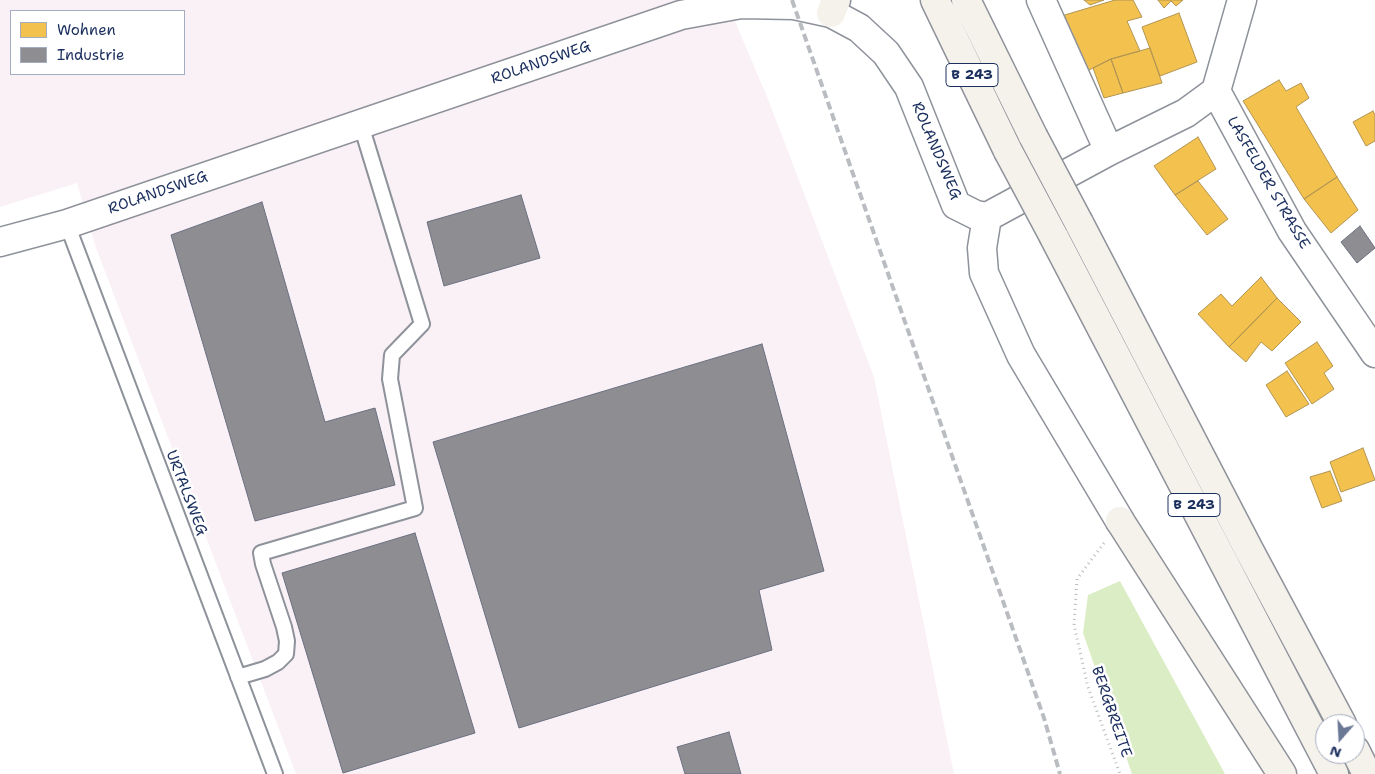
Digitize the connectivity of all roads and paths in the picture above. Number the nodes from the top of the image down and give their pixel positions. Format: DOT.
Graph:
graph roads {
  1 [pos="935,0"];
  2 [pos="966,0"];
  3 [pos="1041,0"];
  4 [pos="1242,0"];
  5 [pos="833,6"];
  6 [pos="1216,91"];
  7 [pos="361,124"];
  8 [pos="1109,151"];
  9 [pos="987,217"];
  10 [pos="67,224"];
  11 [pos="0,242"];
  12 [pos="1375,353"];
  13 [pos="1120,521"];
  14 [pos="238,677"];
  15 [pos="1337,714"];
  16 [pos="275,774"];
  17 [pos="1120,774"];
  18 [pos="1282,774"];
  19 [pos="1334,774"];
  1 -- 19 [label="highway, B 243, bridge"];
  2 -- 15 [label="highway, B 243, bridge"];
  3 -- 8 [label="street"];
  4 -- 6 [label="street"];
  5 -- 7 [label="street, ROLANDSWEG"];
  5 -- 9 [label="street, ROLANDSWEG"];
  6 -- 8 [label="street"];
  6 -- 12 [label="street, LASFELDER STRASSE"];
  7 -- 10 [label="street, ROLANDSWEG"];
  7 -- 14 [label="lane"];
  8 -- 9 [label="street"];
  9 -- 13 [label="street"];
  10 -- 11 [label="street, ROLANDSWEG"];
  10 -- 14 [label="lane, URTALSWEG"];
  13 -- 17 [label="path, BERGBREITE"];
  13 -- 18 [label="highway"];
  14 -- 16 [label="lane, URTALSWEG"];
}
